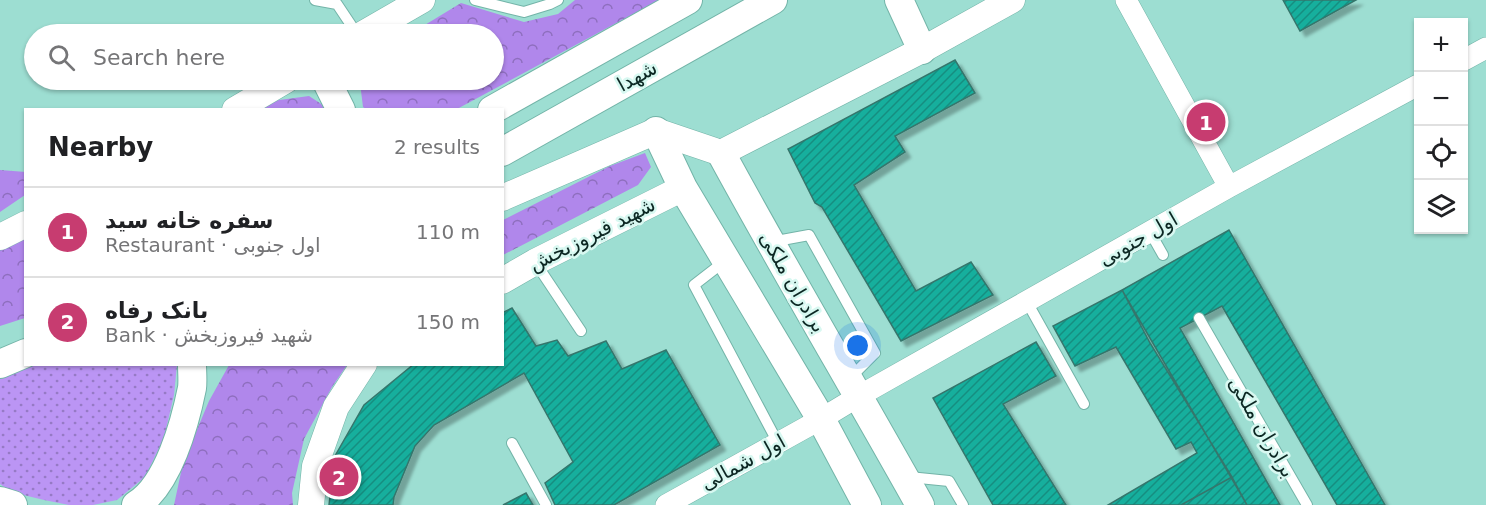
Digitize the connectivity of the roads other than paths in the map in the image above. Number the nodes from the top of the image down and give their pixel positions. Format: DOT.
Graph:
graph roads {
  1 [pos="315,0"];
  2 [pos="422,0"];
  3 [pos="475,0"];
  4 [pos="558,0"];
  5 [pos="688,0"];
  6 [pos="773,0"];
  7 [pos="898,0"];
  8 [pos="1012,0"];
  9 [pos="1126,0"];
  10 [pos="350,24"];
  11 [pos="380,24"];
  12 [pos="1486,48"];
  13 [pos="922,50"];
  14 [pos="1468,58"];
  15 [pos="1414,88"];
  16 [pos="269,90"];
  17 [pos="331,90"];
  18 [pos="238,108"];
  19 [pos="340,108"];
  20 [pos="496,108"];
  21 [pos="656,131"];
  22 [pos="504,151"];
  23 [pos="720,153"];
  24 [pos="1229,187"];
  25 [pos="683,188"];
  26 [pos="504,197"];
  27 [pos="24,225"];
  28 [pos="1150,232"];
  29 [pos="0,237"];
  30 [pos="770,243"];
  31 [pos="1163,255"];
  32 [pos="726,261"];
  33 [pos="535,262"];
  34 [pos="504,280"];
  35 [pos="1027,302"];
  36 [pos="1199,318"];
  37 [pos="581,331"];
  38 [pos="24,354"];
  39 [pos="0,364"];
  40 [pos="192,366"];
  41 [pos="212,366"];
  42 [pos="363,366"];
  43 [pos="854,387"];
  44 [pos="1084,404"];
  45 [pos="821,419"];
  46 [pos="181,431"];
  47 [pos="512,443"];
  48 [pos="778,443"];
  49 [pos="905,477"];
  50 [pos="154,494"];
  51 [pos="0,501"];
  52 [pos="13,505"];
  53 [pos="136,505"];
  54 [pos="310,505"];
  55 [pos="546,505"];
  56 [pos="666,505"];
  57 [pos="867,505"];
  58 [pos="920,505"];
  59 [pos="963,505"];
  60 [pos="1307,505"];
  1 -- 10 [label="lane"];
  2 -- 11 [label="street"];
  3 -- 4 [label="lane"];
  5 -- 20 [label="main road"];
  6 -- 22 [label="main road, شهدا"];
  7 -- 13 [label="main road"];
  8 -- 13 [label="street"];
  9 -- 24 [label="street"];
  12 -- 14 [label="street"];
  13 -- 23 [label="street"];
  15 -- 24 [label="street, اول جنوبی"];
  16 -- 18 [label="street"];
  17 -- 19 [label="main road"];
  21 -- 23 [label="street"];
  21 -- 25 [label="main road"];
  21 -- 26 [label="street"];
  23 -- 30 [label="main road, برادران ملکی"];
  24 -- 28 [label="street, اول جنوبی"];
  25 -- 32 [label="main road"];
  25 -- 33 [label="street, شهید فیروزبخش"];
  27 -- 29 [label="street"];
  28 -- 31 [label="lane"];
  28 -- 35 [label="street, اول جنوبی"];
  30 -- 43 [label="main road, برادران ملکی"];
  30 -- 43 [label="lane"];
  32 -- 45 [label="main road"];
  32 -- 48 [label="lane"];
  33 -- 34 [label="street, شهید فیروزبخش"];
  33 -- 37 [label="lane"];
  35 -- 43 [label="street, اول جنوبی"];
  35 -- 44 [label="lane"];
  36 -- 60 [label="lane, برادران ملکی"];
  38 -- 39 [label="main road"];
  40 -- 46 [label="main road"];
  41 -- 46 [label="main road"];
  42 -- 54 [label="street"];
  43 -- 45 [label="street, اول شمالی"];
  43 -- 49 [label="main road, برادران ملکی"];
  45 -- 48 [label="street, اول شمالی"];
  45 -- 57 [label="main road"];
  46 -- 50 [label="main road"];
  47 -- 55 [label="lane"];
  48 -- 56 [label="street, اول شمالی"];
  49 -- 58 [label="main road, برادران ملکی"];
  49 -- 59 [label="lane"];
  50 -- 53 [label="main road"];
  51 -- 52 [label="main road"];
}
